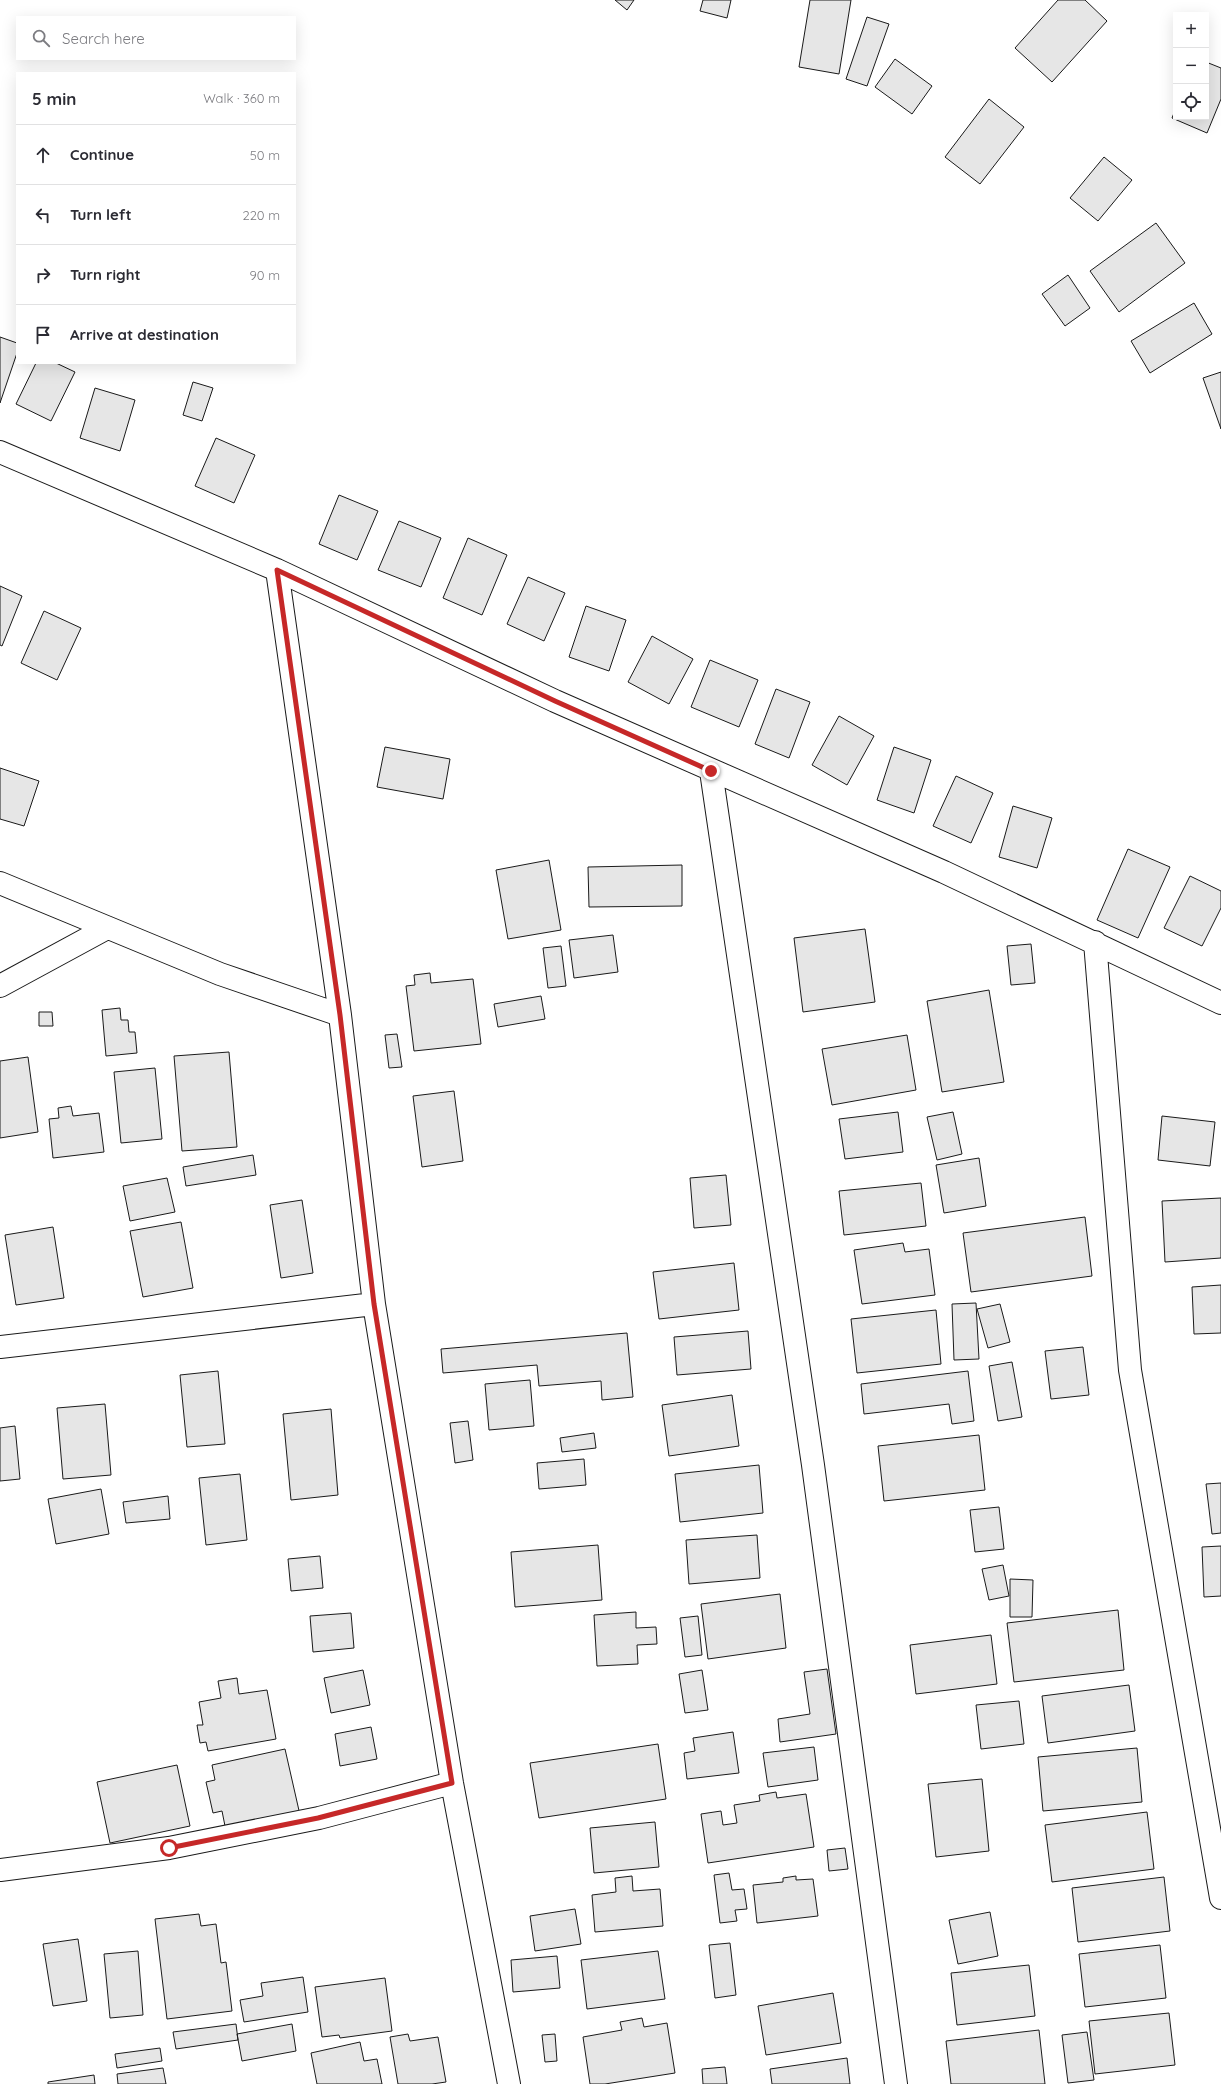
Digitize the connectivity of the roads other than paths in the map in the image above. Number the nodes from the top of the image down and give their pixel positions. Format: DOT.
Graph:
graph roads {
  1 [pos="0,452"];
  2 [pos="277,570"];
  3 [pos="711,771"];
  4 [pos="0,883"];
  5 [pos="107,928"];
  6 [pos="1095,942"];
  7 [pos="0,986"];
  8 [pos="1221,1003"];
  9 [pos="340,1015"];
  10 [pos="374,1304"];
  11 [pos="0,1347"];
  12 [pos="452,1783"];
  13 [pos="0,1870"];
  14 [pos="1221,1898"];
  15 [pos="509,2084"];
  16 [pos="896,2084"];
  1 -- 2 [label="street"];
  2 -- 3 [label="street"];
  2 -- 9 [label="street"];
  3 -- 6 [label="street"];
  3 -- 16 [label="street"];
  4 -- 5 [label="street"];
  5 -- 7 [label="street"];
  5 -- 9 [label="street"];
  6 -- 8 [label="street"];
  6 -- 14 [label="street"];
  9 -- 10 [label="street"];
  10 -- 11 [label="street"];
  10 -- 12 [label="street"];
  12 -- 13 [label="street"];
  12 -- 15 [label="street"];
}
